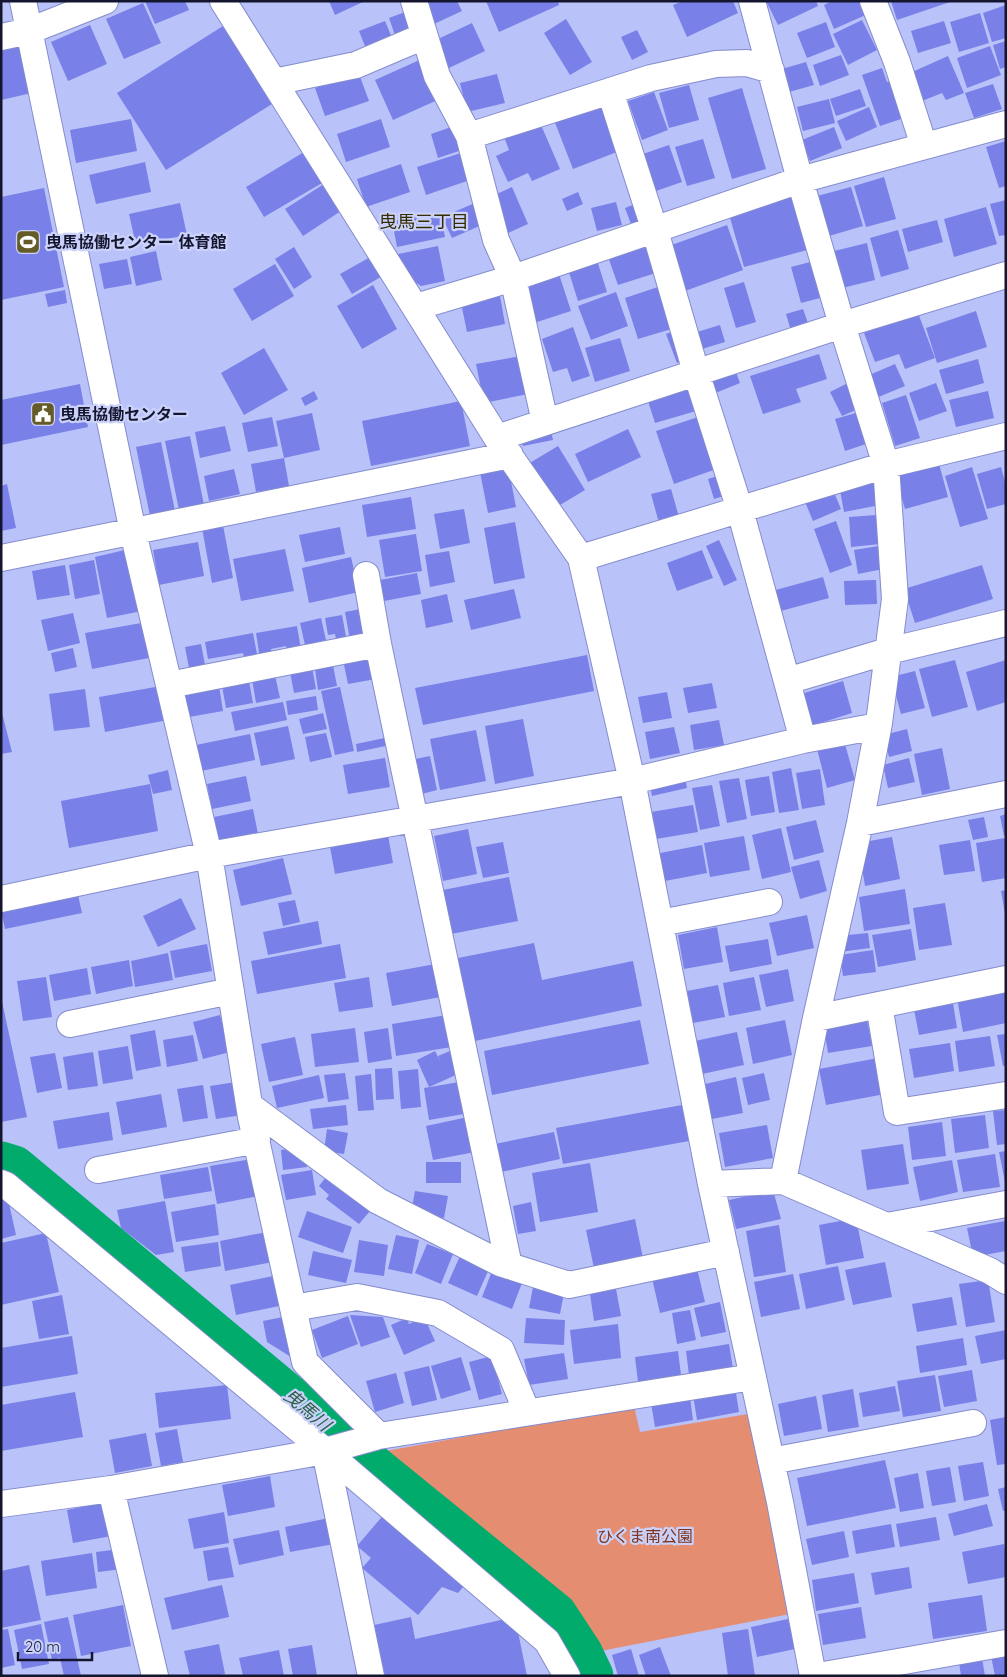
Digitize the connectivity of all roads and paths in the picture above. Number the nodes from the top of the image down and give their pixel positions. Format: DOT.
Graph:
graph roads {
  1 [pos="23,1"];
  2 [pos="105,1"];
  3 [pos="224,1"];
  4 [pos="414,1"];
  5 [pos="752,1"];
  6 [pos="873,1"];
  7 [pos="29,31"];
  8 [pos="424,36"];
  9 [pos="1,37"];
  10 [pos="771,70"];
  11 [pos="274,82"];
  12 [pos="610,91"];
  13 [pos="1006,124"];
  14 [pos="469,136"];
  15 [pos="924,146"];
  16 [pos="800,180"];
  17 [pos="655,231"];
  18 [pos="1006,275"];
  19 [pos="513,278"];
  20 [pos="416,308"];
  21 [pos="842,325"];
  22 [pos="696,372"];
  23 [pos="545,422"];
  24 [pos="1006,436"];
  25 [pos="503,446"];
  26 [pos="886,465"];
  27 [pos="740,510"];
  28 [pos="133,532"];
  29 [pos="1,558"];
  30 [pos="581,558"];
  31 [pos="366,574"];
  32 [pos="1006,623"];
  33 [pos="378,644"];
  34 [pos="888,651"];
  35 [pos="787,681"];
  36 [pos="169,685"];
  37 [pos="878,726"];
  38 [pos="804,740"];
  39 [pos="632,782"];
  40 [pos="1006,794"];
  41 [pos="415,819"];
  42 [pos="860,823"];
  43 [pos="209,855"];
  44 [pos="1,899"];
  45 [pos="769,902"];
  46 [pos="660,923"];
  47 [pos="1006,979"];
  48 [pos="231,991"];
  49 [pos="879,1005"];
  50 [pos="816,1018"];
  51 [pos="70,1024"];
  52 [pos="1006,1095"];
  53 [pos="250,1106"];
  54 [pos="256,1140"];
  55 [pos="98,1170"];
  56 [pos="783,1181"];
  57 [pos="1,1183"];
  58 [pos="711,1184"];
  59 [pos="1006,1204"];
  60 [pos="887,1226"];
  61 [pos="726,1252"];
  62 [pos="509,1266"];
  63 [pos="1006,1281"];
  64 [pos="293,1308"];
  65 [pos="753,1377"];
  66 [pos="527,1412"];
  67 [pos="973,1423"];
  68 [pos="371,1439"];
  69 [pos="330,1450"];
  70 [pos="771,1461"];
  71 [pos="111,1489"];
  72 [pos="1,1504"];
  73 [pos="1006,1643"];
  74 [pos="155,1676"];
  75 [pos="371,1676"];
  76 [pos="567,1676"];
  77 [pos="813,1676"];
  78 [pos="818,1676"];
  1 -- 7 [label="street"];
  2 -- 7 [label="street"];
  3 -- 11 [label="street"];
  4 -- 8 [label="street"];
  5 -- 10 [label="street"];
  6 -- 15 [label="street"];
  7 -- 9 [label="street"];
  7 -- 28 [label="street"];
  8 -- 11 [label="street"];
  8 -- 14 [label="street"];
  10 -- 12 [label="street"];
  10 -- 16 [label="street"];
  11 -- 20 [label="street"];
  12 -- 14 [label="street"];
  12 -- 17 [label="street"];
  13 -- 15 [label="street"];
  14 -- 19 [label="street"];
  15 -- 16 [label="street"];
  16 -- 17 [label="street"];
  16 -- 21 [label="street"];
  17 -- 19 [label="street"];
  17 -- 22 [label="street"];
  18 -- 21 [label="street"];
  19 -- 20 [label="street"];
  19 -- 23 [label="street"];
  20 -- 25 [label="street"];
  21 -- 22 [label="street"];
  21 -- 26 [label="street"];
  22 -- 23 [label="street"];
  22 -- 27 [label="street"];
  23 -- 25 [label="street"];
  24 -- 26 [label="street"];
  25 -- 28 [label="street"];
  25 -- 30 [label="street"];
  26 -- 27 [label="street"];
  26 -- 34 [label="street"];
  27 -- 30 [label="street"];
  27 -- 35 [label="street"];
  28 -- 29 [label="street"];
  28 -- 36 [label="street"];
  30 -- 39 [label="street"];
  31 -- 33 [label="street"];
  32 -- 34 [label="street"];
  33 -- 36 [label="street"];
  33 -- 41 [label="street"];
  34 -- 35 [label="street"];
  34 -- 37 [label="street"];
  35 -- 38 [label="street"];
  36 -- 43 [label="street"];
  37 -- 38 [label="street"];
  37 -- 42 [label="street"];
  38 -- 39 [label="street"];
  39 -- 41 [label="street"];
  39 -- 46 [label="street"];
  40 -- 42 [label="street"];
  41 -- 43 [label="street"];
  41 -- 62 [label="street"];
  42 -- 50 [label="street"];
  43 -- 44 [label="street"];
  43 -- 48 [label="street"];
  45 -- 46 [label="street"];
  46 -- 58 [label="street"];
  47 -- 49 [label="street"];
  48 -- 51 [label="street"];
  48 -- 53 [label="street"];
  49 -- 50 [label="street"];
  49 -- 52 [label="street"];
  50 -- 56 [label="street"];
  53 -- 54 [label="street"];
  53 -- 62 [label="street"];
  54 -- 55 [label="street"];
  54 -- 64 [label="street"];
  56 -- 58 [label="street"];
  56 -- 60 [label="street"];
  57 -- 69 [label="street"];
  58 -- 61 [label="street"];
  59 -- 60 [label="street"];
  60 -- 63 [label="street"];
  61 -- 62 [label="street"];
  61 -- 65 [label="street"];
  64 -- 66 [label="street"];
  64 -- 68 [label="street"];
  65 -- 66 [label="street"];
  65 -- 70 [label="street"];
  66 -- 68 [label="street"];
  67 -- 70 [label="street"];
  68 -- 69 [label="street"];
  69 -- 71 [label="street"];
  69 -- 75 [label="street"];
  69 -- 76 [label="street"];
  70 -- 77 [label="street"];
  71 -- 72 [label="street"];
  71 -- 74 [label="street"];
  73 -- 78 [label="street"];
}
